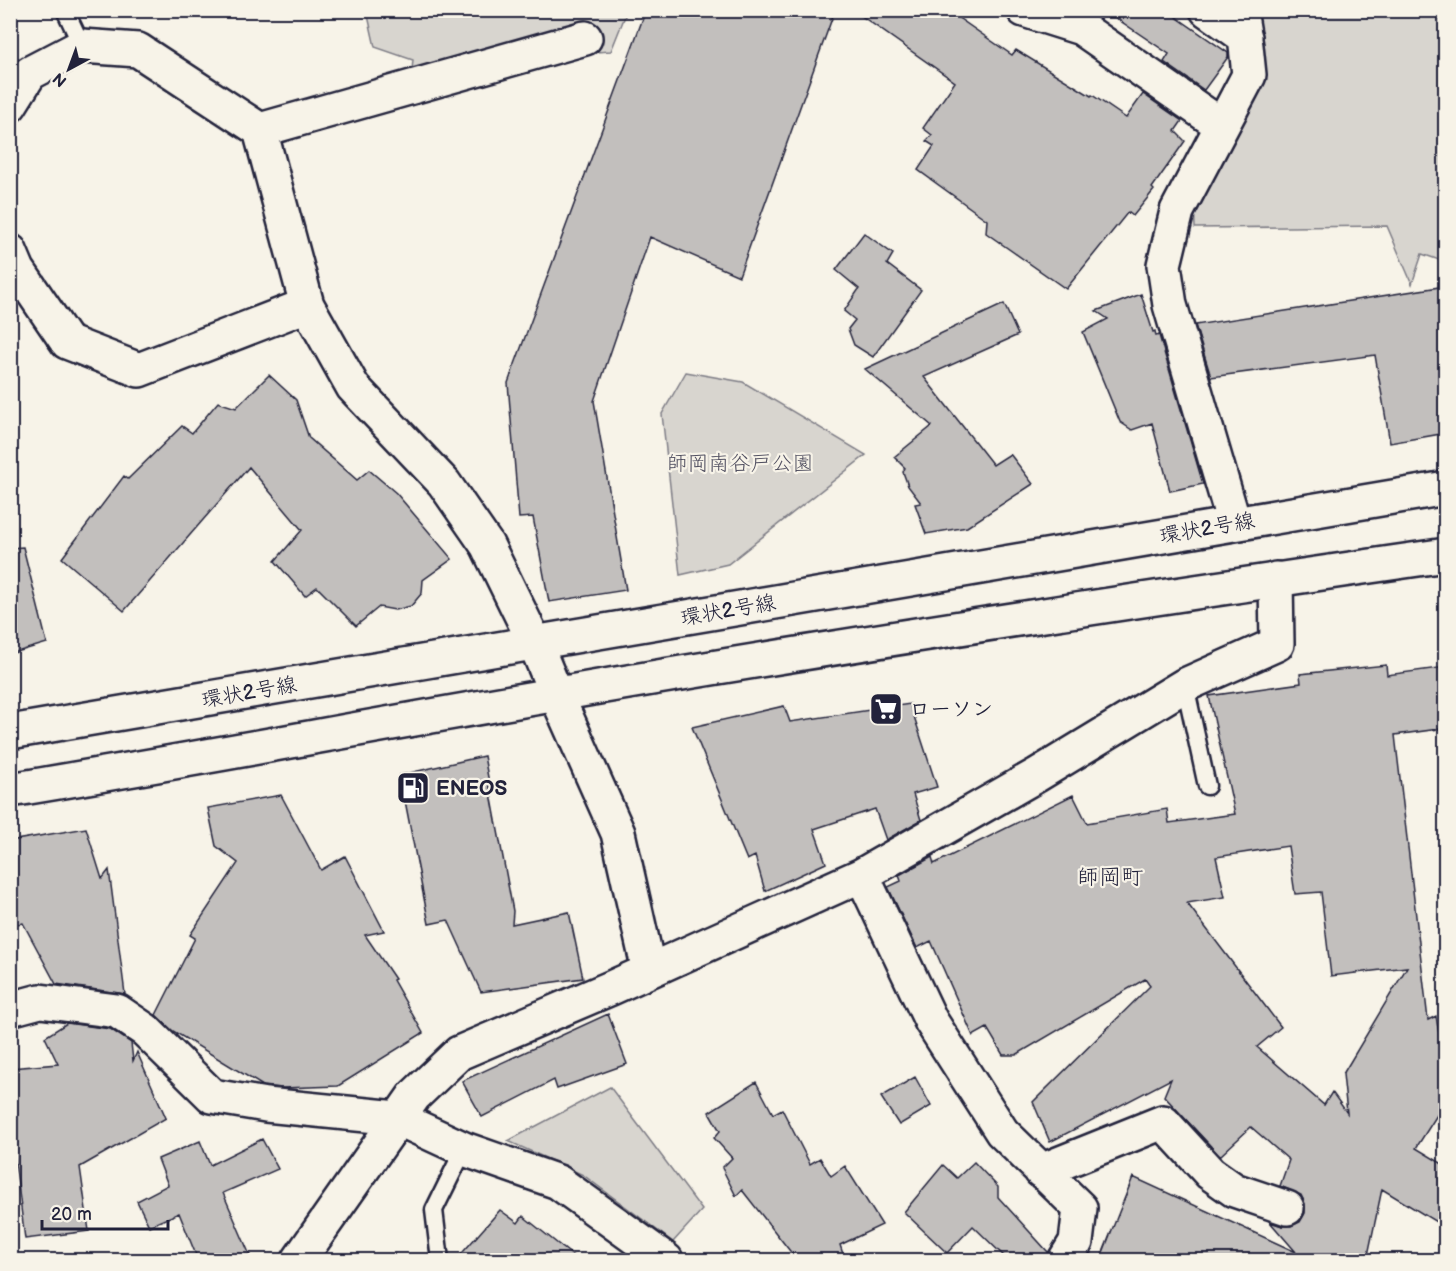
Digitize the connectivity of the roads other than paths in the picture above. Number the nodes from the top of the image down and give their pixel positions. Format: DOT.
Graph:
graph roads {
  1 [pos="64,10"];
  2 [pos="1024,10"];
  3 [pos="1207,10"];
  4 [pos="1242,24"];
  5 [pos="585,39"];
  6 [pos="82,46"];
  7 [pos="10,105"];
  8 [pos="1221,125"];
  9 [pos="260,130"];
  10 [pos="10,252"];
  11 [pos="308,305"];
  12 [pos="1446,488"];
  13 [pos="1234,523"];
  14 [pos="1446,555"];
  15 [pos="1276,579"];
  16 [pos="535,643"];
  17 [pos="1185,685"];
  18 [pos="556,694"];
  19 [pos="10,732"];
  20 [pos="1207,786"];
  21 [pos="10,790"];
  22 [pos="862,875"];
  23 [pos="648,971"];
  24 [pos="10,1010"];
  25 [pos="397,1118"];
  26 [pos="464,1149"];
  27 [pos="1041,1171"];
  28 [pos="1287,1208"];
  29 [pos="299,1260"];
  30 [pos="440,1260"];
  31 [pos="666,1260"];
  32 [pos="1065,1260"];
  1 -- 6 [label="lane"];
  2 -- 8 [label="street"];
  3 -- 4 [label="street"];
  4 -- 8 [label="street"];
  5 -- 9 [label="street"];
  6 -- 7 [label="street"];
  6 -- 9 [label="street"];
  8 -- 13 [label="street"];
  9 -- 11 [label="street"];
  10 -- 11 [label="street"];
  11 -- 16 [label="street"];
  12 -- 13 [label="street, 環状2号線"];
  13 -- 16 [label="street, 環状2号線"];
  14 -- 15 [label="street"];
  15 -- 17 [label="street"];
  15 -- 18 [label="street"];
  16 -- 18 [label="street"];
  16 -- 19 [label="street, 環状2号線"];
  17 -- 20 [label="lane"];
  17 -- 22 [label="street"];
  18 -- 21 [label="street"];
  18 -- 23 [label="street"];
  22 -- 23 [label="street"];
  22 -- 27 [label="street"];
  23 -- 25 [label="street"];
  24 -- 25 [label="street"];
  25 -- 26 [label="street"];
  25 -- 29 [label="street"];
  26 -- 30 [label="lane"];
  26 -- 31 [label="street"];
  27 -- 28 [label="street"];
  27 -- 32 [label="street"];
}
